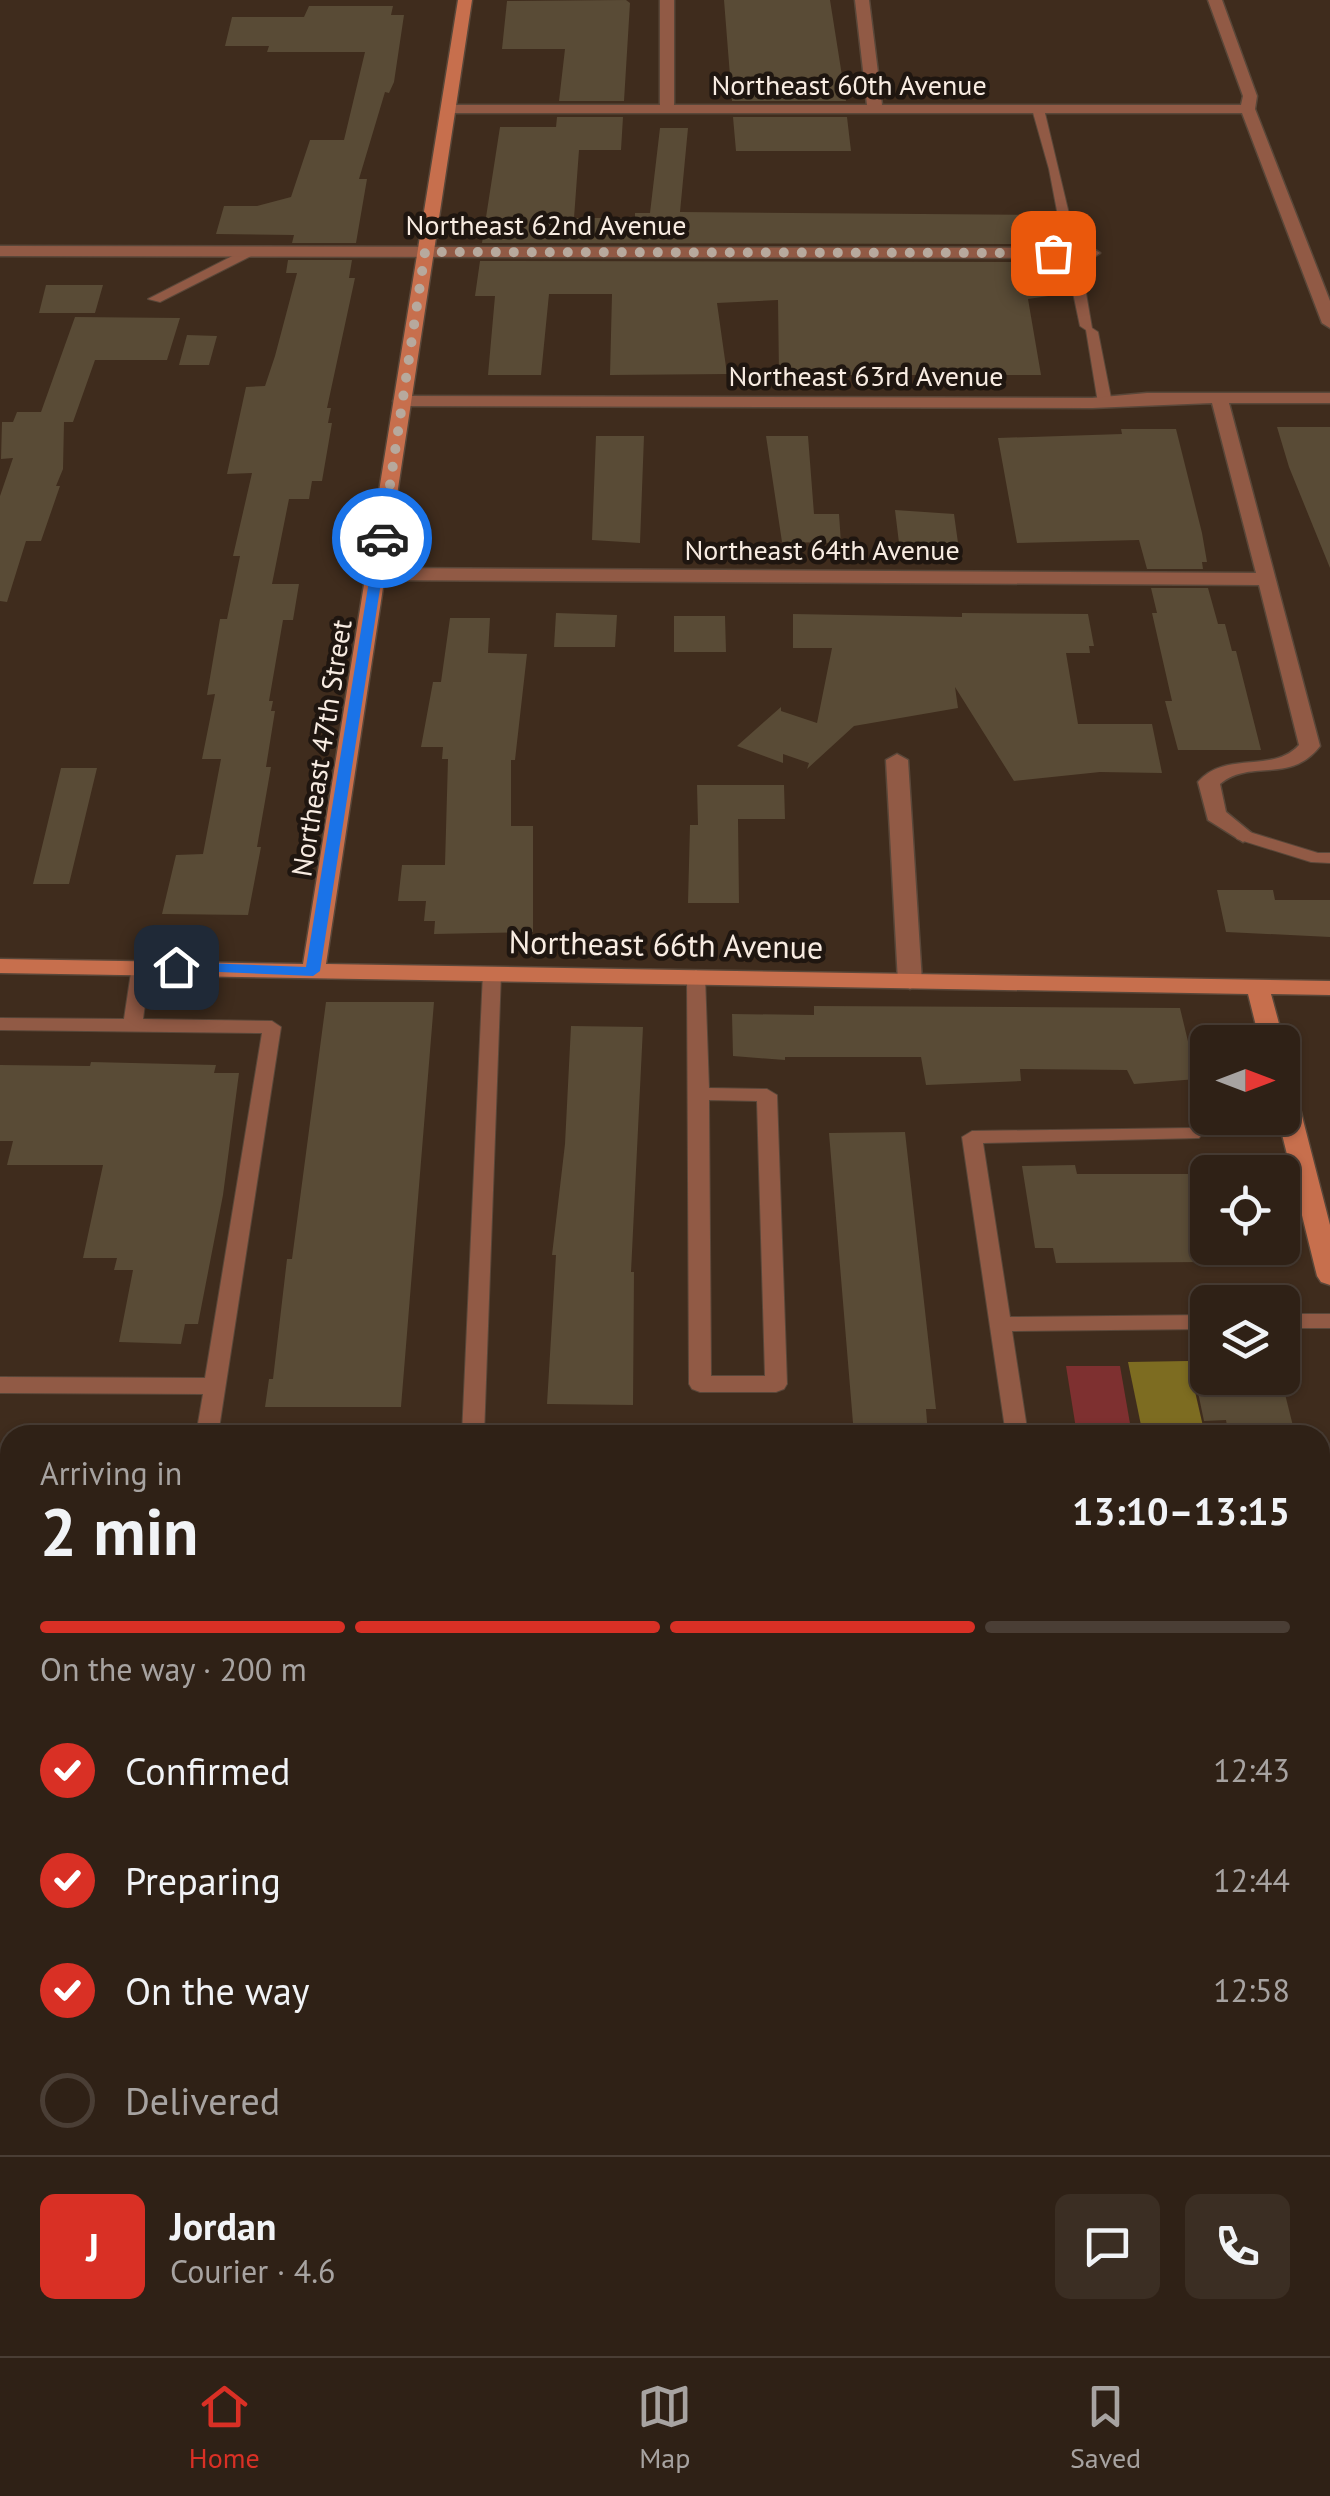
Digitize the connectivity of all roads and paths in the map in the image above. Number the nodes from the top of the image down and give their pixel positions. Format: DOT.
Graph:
graph roads {
  1 [pos="465,0"];
  2 [pos="667,0"];
  3 [pos="862,0"];
  4 [pos="1215,0"];
  5 [pos="450,109"];
  6 [pos="667,109"];
  7 [pos="1038,109"];
  8 [pos="1248,109"];
  9 [pos="875,110"];
  10 [pos="0,251"];
  11 [pos="248,252"];
  12 [pos="425,252"];
  13 [pos="1092,253"];
  14 [pos="155,300"];
  15 [pos="1330,323"];
  16 [pos="1220,398"];
  17 [pos="1330,398"];
  18 [pos="402,401"];
  19 [pos="1105,403"];
  20 [pos="377,574"];
  21 [pos="1268,579"];
  22 [pos="898,760"];
  23 [pos="1243,834"];
  24 [pos="1330,858"];
  25 [pos="0,966"];
  26 [pos="141,966"];
  27 [pos="313,971"];
  28 [pos="492,972"];
  29 [pos="696,976"];
  30 [pos="910,982"];
  31 [pos="1258,987"];
  32 [pos="1330,988"];
  33 [pos="0,1024"];
  34 [pos="133,1025"];
  35 [pos="1268,1025"];
  36 [pos="699,1094"];
  37 [pos="1190,1134"];
  38 [pos="1294,1135"];
  39 [pos="1330,1276"];
  40 [pos="1330,1320"];
  41 [pos="1300,1321"];
  42 [pos="1190,1322"];
  43 [pos="1000,1324"];
  44 [pos="0,1385"];
  45 [pos="215,1386"];
  46 [pos="209,1425"];
  47 [pos="473,1425"];
  48 [pos="1015,1425"];
  1 -- 5 [label="street, Northeast 47th Street"];
  2 -- 6 [label="street"];
  3 -- 9 [label="street"];
  4 -- 8 [label="street"];
  5 -- 6 [label="street, Northeast 60th Avenue"];
  5 -- 12 [label="street, Northeast 47th Street"];
  6 -- 9 [label="street, Northeast 60th Avenue"];
  7 -- 8 [label="street, Northeast 60th Avenue"];
  7 -- 9 [label="street, Northeast 60th Avenue"];
  7 -- 13 [label="lane"];
  8 -- 15 [label="street"];
  10 -- 11 [label="street, Northeast 62nd Avenue"];
  11 -- 12 [label="street, Northeast 62nd Avenue"];
  11 -- 14 [label="lane"];
  12 -- 13 [label="street, Northeast 62nd Avenue"];
  12 -- 18 [label="street, Northeast 47th Street"];
  13 -- 19 [label="lane"];
  16 -- 17 [label="street, Northeast 63rd Avenue"];
  16 -- 19 [label="street, Northeast 63rd Avenue"];
  16 -- 21 [label="street"];
  18 -- 19 [label="street, Northeast 63rd Avenue"];
  18 -- 20 [label="street, Northeast 47th Street"];
  20 -- 21 [label="street, Northeast 64th Avenue"];
  20 -- 27 [label="street, Northeast 47th Street"];
  21 -- 23 [label="street"];
  22 -- 30 [label="street"];
  23 -- 24 [label="lane"];
  25 -- 26 [label="street, Northeast 66th Avenue"];
  26 -- 27 [label="street, Northeast 66th Avenue"];
  26 -- 34 [label="lane"];
  27 -- 28 [label="street, Northeast 66th Avenue"];
  28 -- 29 [label="street, Northeast 66th Avenue"];
  28 -- 47 [label="lane"];
  29 -- 30 [label="street, Northeast 66th Avenue"];
  29 -- 36 [label="lane"];
  30 -- 31 [label="street, Northeast 66th Avenue"];
  31 -- 32 [label="street, Northeast 66th Avenue"];
  31 -- 35 [label="street"];
  33 -- 34 [label="lane"];
  34 -- 45 [label="lane"];
  36 -- 36 [label="lane"];
  37 -- 43 [label="lane"];
  38 -- 39 [label="street"];
  40 -- 41 [label="lane"];
  42 -- 43 [label="lane"];
  43 -- 48 [label="lane"];
  44 -- 45 [label="lane"];
  45 -- 46 [label="lane"];
}
